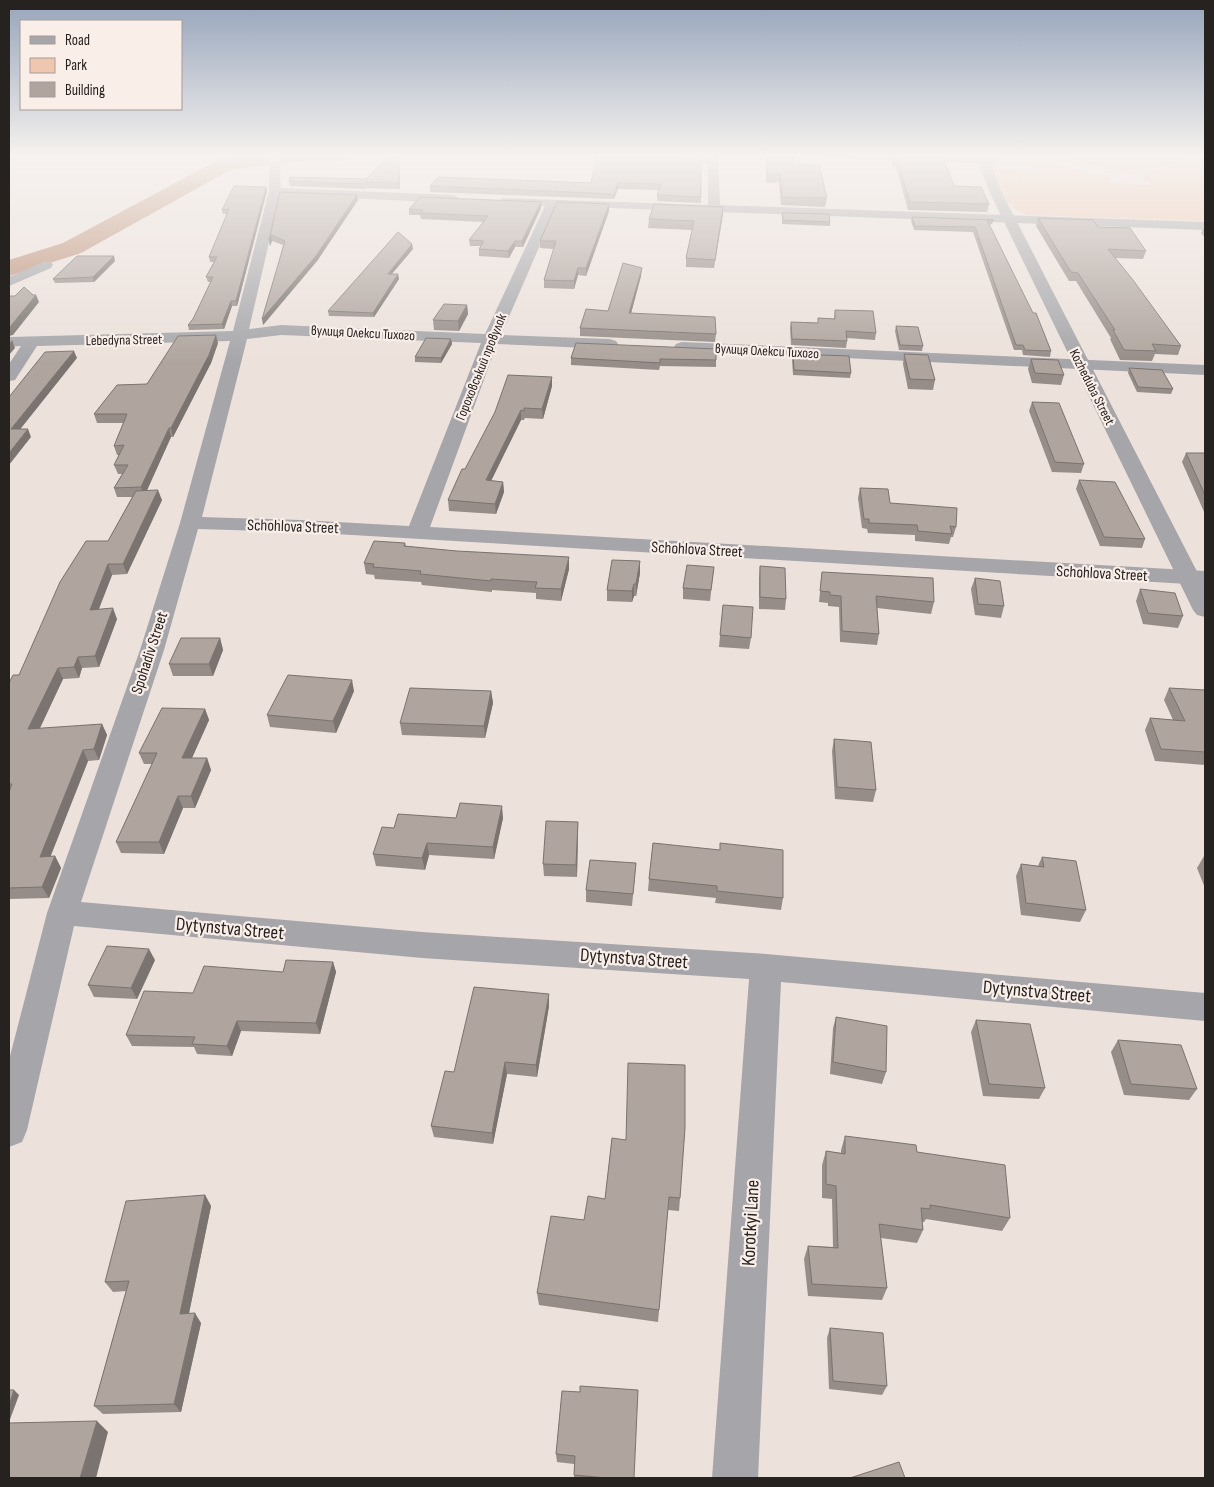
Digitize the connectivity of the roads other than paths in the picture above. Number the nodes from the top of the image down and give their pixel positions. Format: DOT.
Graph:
graph roads {
  1 [pos="262,224"];
  2 [pos="543,224"];
  3 [pos="1013,224"];
  4 [pos="1160,224"];
  5 [pos="1205,226"];
  6 [pos="46,265"];
  7 [pos="9,282"];
  8 [pos="240,334"];
  9 [pos="491,339"];
  10 [pos="9,342"];
  11 [pos="32,342"];
  12 [pos="629,345"];
  13 [pos="668,347"];
  14 [pos="1081,365"];
  15 [pos="1205,370"];
  16 [pos="9,376"];
  17 [pos="190,523"];
  18 [pos="417,533"];
  19 [pos="1197,578"];
  20 [pos="1205,610"];
  21 [pos="62,913"];
  22 [pos="766,967"];
  23 [pos="1205,1007"];
  24 [pos="9,1130"];
  25 [pos="735,1478"];
  1 -- 8 [label="street, Spohadiv Street"];
  2 -- 9 [label="street, Гороховський провулок"];
  3 -- 14 [label="street, Kozheduba Street"];
  4 -- 5 [label="street"];
  6 -- 7 [label="street"];
  8 -- 9 [label="street, вулиця Олекси Тихого"];
  8 -- 11 [label="street, Lebedyna Street"];
  8 -- 17 [label="street, Spohadiv Street"];
  9 -- 12 [label="street, вулиця Олекси Тихого"];
  9 -- 18 [label="street, Гороховський провулок"];
  10 -- 11 [label="street, Lebedyna Street"];
  11 -- 16 [label="street"];
  13 -- 14 [label="street, вулиця Олекси Тихого"];
  14 -- 15 [label="street, вулиця Олекси Тихого"];
  14 -- 19 [label="street, Kozheduba Street"];
  17 -- 18 [label="street, Schohlova Street"];
  17 -- 21 [label="street, Spohadiv Street"];
  18 -- 19 [label="street, Schohlova Street"];
  19 -- 20 [label="street, Kozheduba Street"];
  21 -- 22 [label="street, Dytynstva Street"];
  21 -- 24 [label="street, Spohadiv Street"];
  22 -- 23 [label="street, Dytynstva Street"];
  22 -- 25 [label="street, Korotkyi Lane"];
}
